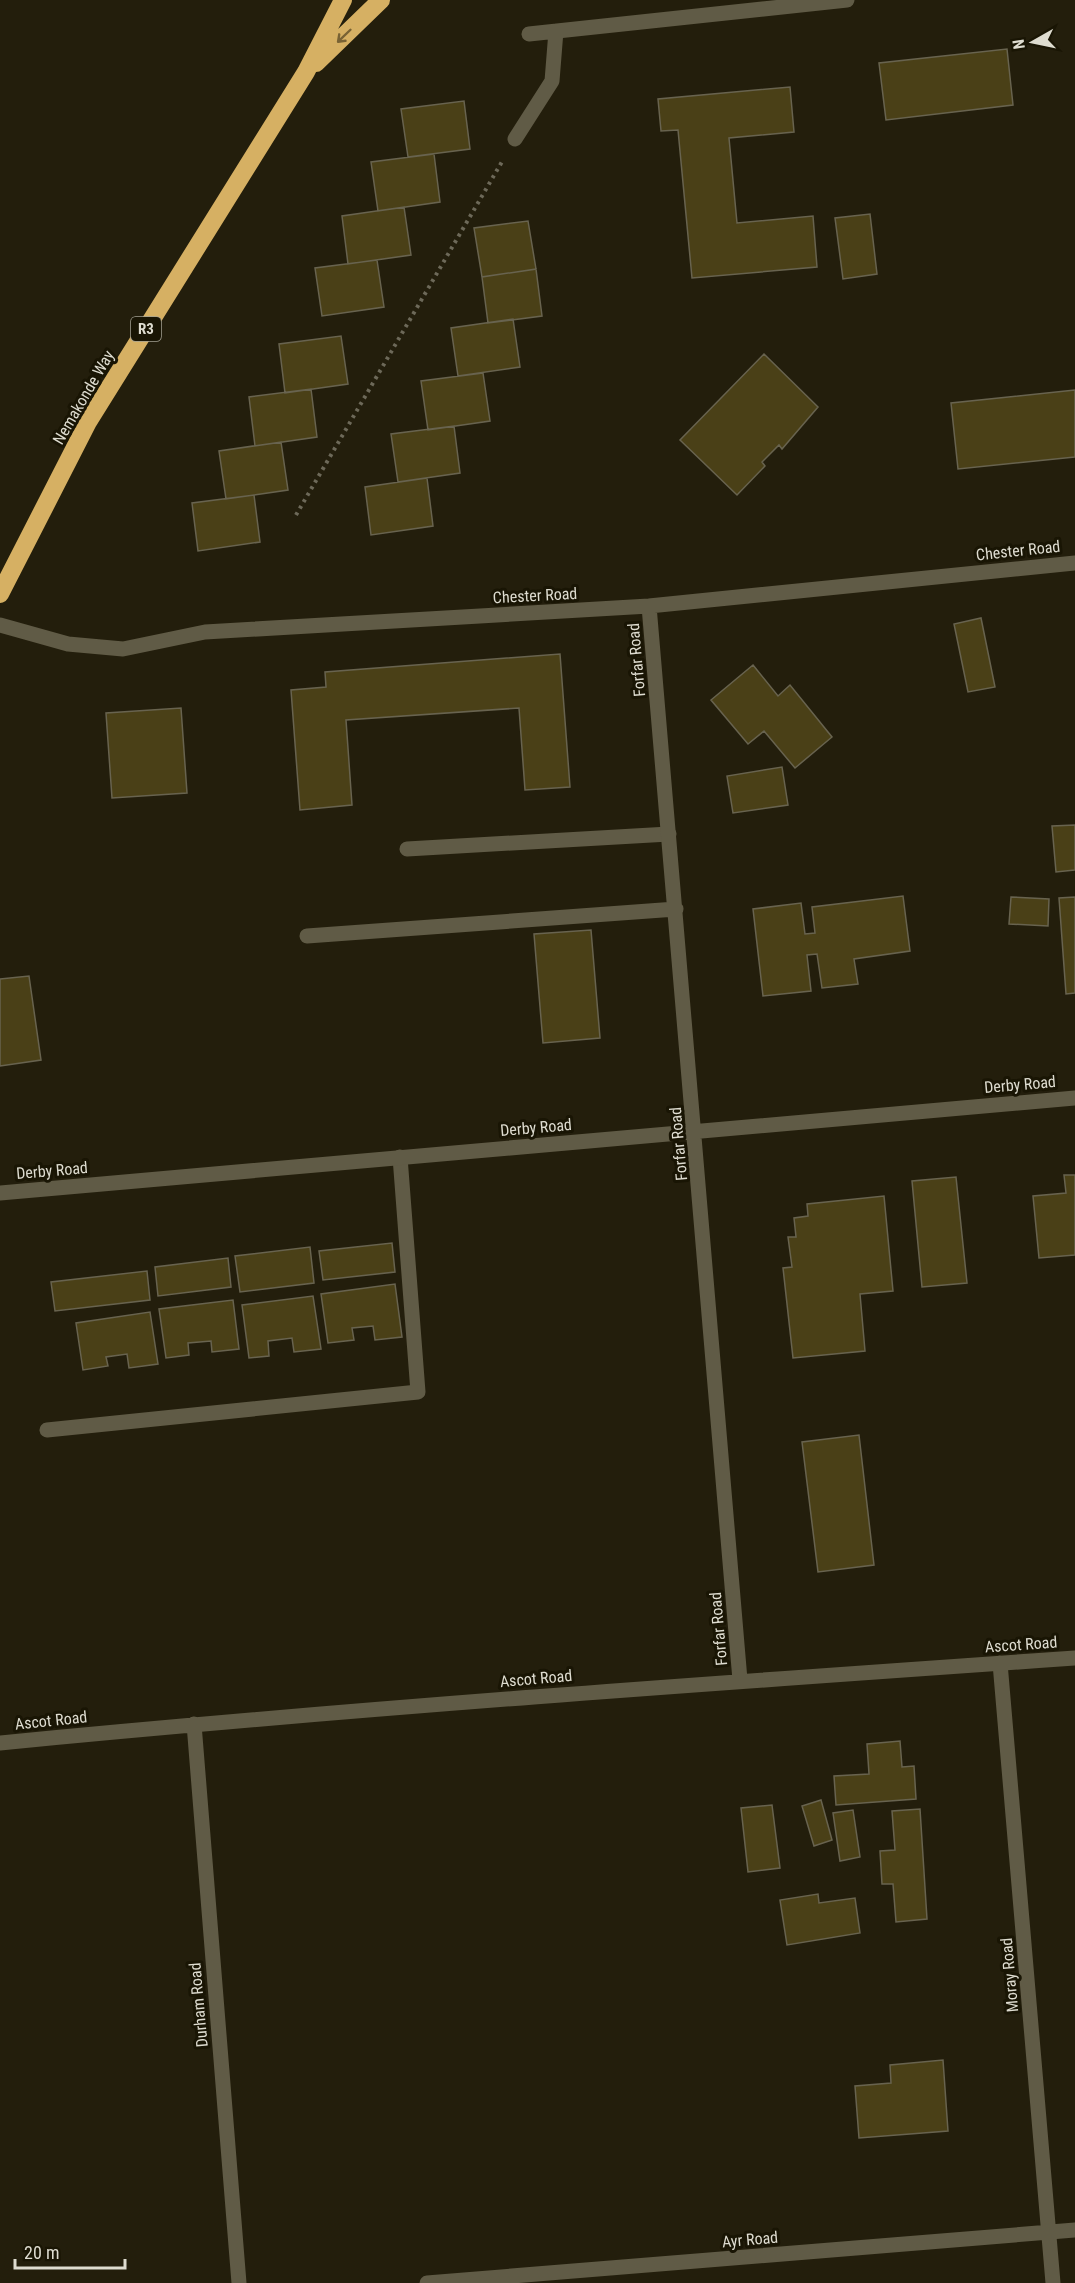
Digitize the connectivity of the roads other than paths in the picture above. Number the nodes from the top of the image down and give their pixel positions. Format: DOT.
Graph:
graph roads {
  1 [pos="343,0"];
  2 [pos="381,0"];
  3 [pos="847,0"];
  4 [pos="556,31"];
  5 [pos="529,34"];
  6 [pos="306,72"];
  7 [pos="515,139"];
  8 [pos="1075,563"];
  9 [pos="0,594"];
  10 [pos="649,606"];
  11 [pos="0,625"];
  12 [pos="669,834"];
  13 [pos="407,849"];
  14 [pos="676,909"];
  15 [pos="307,936"];
  16 [pos="1075,1098"];
  17 [pos="695,1131"];
  18 [pos="400,1157"];
  19 [pos="0,1193"];
  20 [pos="47,1430"];
  21 [pos="1075,1658"];
  22 [pos="1000,1663"];
  23 [pos="740,1680"];
  24 [pos="194,1724"];
  25 [pos="0,1743"];
  26 [pos="1075,2230"];
  27 [pos="1049,2232"];
  28 [pos="239,2283"];
  29 [pos="427,2283"];
  30 [pos="1053,2283"];
  1 -- 6 [label="highway, Nemakonde Way / R3"];
  2 -- 6 [label="highway, Nemakonde Way / R3, one-way"];
  3 -- 4 [label="street"];
  4 -- 5 [label="street"];
  4 -- 7 [label="street"];
  6 -- 9 [label="highway, Nemakonde Way / R3"];
  8 -- 10 [label="street, Chester Road"];
  10 -- 11 [label="street, Chester Road"];
  10 -- 12 [label="street, Forfar Road"];
  12 -- 13 [label="street"];
  12 -- 14 [label="street, Forfar Road"];
  14 -- 15 [label="street"];
  14 -- 17 [label="street, Forfar Road"];
  16 -- 17 [label="street, Derby Road"];
  17 -- 18 [label="street, Derby Road"];
  17 -- 23 [label="street, Forfar Road"];
  18 -- 19 [label="street, Derby Road"];
  18 -- 20 [label="street"];
  21 -- 22 [label="street, Ascot Road"];
  22 -- 23 [label="street, Ascot Road"];
  22 -- 27 [label="street, Moray Road"];
  23 -- 24 [label="street, Ascot Road"];
  24 -- 25 [label="street, Ascot Road"];
  24 -- 28 [label="street, Durham Road"];
  26 -- 27 [label="street, Ayr Road"];
  27 -- 29 [label="street, Ayr Road"];
  27 -- 30 [label="street, Moray Road"];
}
